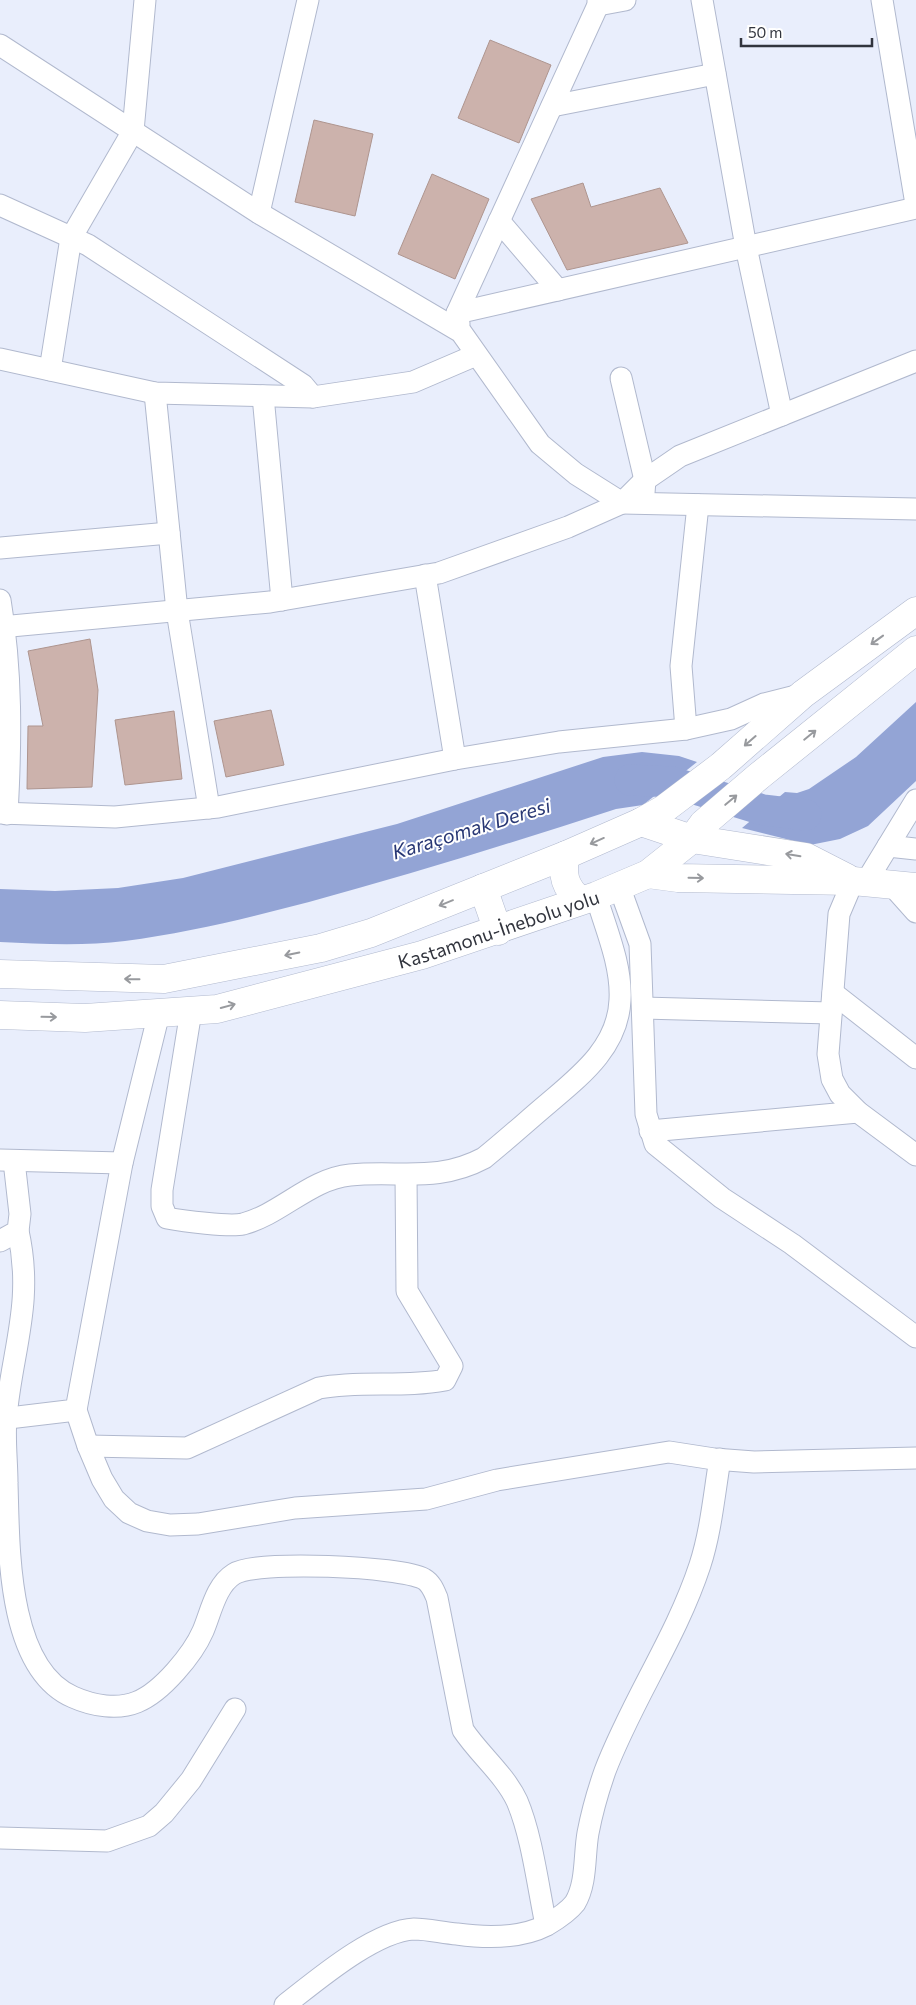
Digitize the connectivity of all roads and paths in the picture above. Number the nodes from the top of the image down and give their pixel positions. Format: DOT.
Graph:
graph roads {
  1 [pos="145,0"];
  2 [pos="308,0"];
  3 [pos="625,0"];
  4 [pos="702,0"];
  5 [pos="882,0"];
  6 [pos="598,3"];
  7 [pos="0,45"];
  8 [pos="715,74"];
  9 [pos="552,106"];
  10 [pos="133,131"];
  11 [pos="916,204"];
  12 [pos="0,206"];
  13 [pos="916,208"];
  14 [pos="259,213"];
  15 [pos="499,221"];
  16 [pos="71,238"];
  17 [pos="746,247"];
  18 [pos="558,290"];
  19 [pos="459,323"];
  20 [pos="476,355"];
  21 [pos="0,359"];
  22 [pos="916,361"];
  23 [pos="50,370"];
  24 [pos="621,378"];
  25 [pos="155,393"];
  26 [pos="263,396"];
  27 [pos="313,398"];
  28 [pos="782,414"];
  29 [pos="645,480"];
  30 [pos="622,503"];
  31 [pos="644,504"];
  32 [pos="698,505"];
  33 [pos="916,509"];
  34 [pos="169,532"];
  35 [pos="0,548"];
  36 [pos="425,575"];
  37 [pos="0,600"];
  38 [pos="282,600"];
  39 [pos="177,611"];
  40 [pos="916,611"];
  41 [pos="2,627"];
  42 [pos="916,650"];
  43 [pos="803,694"];
  44 [pos="686,729"];
  45 [pos="455,759"];
  46 [pos="916,800"];
  47 [pos="209,808"];
  48 [pos="4,814"];
  49 [pos="653,816"];
  50 [pos="698,831"];
  51 [pos="888,846"];
  52 [pos="916,849"];
  53 [pos="566,855"];
  54 [pos="648,874"];
  55 [pos="881,883"];
  56 [pos="483,888"];
  57 [pos="599,894"];
  58 [pos="916,912"];
  59 [pos="498,931"];
  60 [pos="0,974"];
  61 [pos="832,1003"];
  62 [pos="643,1008"];
  63 [pos="190,1010"];
  64 [pos="159,1013"];
  65 [pos="0,1015"];
  66 [pos="916,1058"];
  67 [pos="858,1112"];
  68 [pos="650,1132"];
  69 [pos="916,1155"];
  70 [pos="7,1161"];
  71 [pos="122,1163"];
  72 [pos="406,1175"];
  73 [pos="9,1236"];
  74 [pos="916,1337"];
  75 [pos="76,1410"];
  76 [pos="3,1418"];
  77 [pos="88,1446"];
  78 [pos="916,1458"];
  79 [pos="720,1460"];
  80 [pos="235,1710"];
  81 [pos="0,1838"];
  82 [pos="546,1925"];
  83 [pos="285,2005"];
  1 -- 10 [label="street"];
  2 -- 14 [label="street"];
  3 -- 6 [label="street"];
  4 -- 8 [label="street"];
  5 -- 11 [label="street"];
  6 -- 9 [label="street"];
  7 -- 10 [label="street"];
  8 -- 9 [label="street"];
  8 -- 17 [label="street"];
  9 -- 15 [label="street"];
  10 -- 14 [label="street"];
  10 -- 16 [label="street"];
  12 -- 16 [label="street"];
  13 -- 17 [label="street"];
  14 -- 19 [label="street"];
  15 -- 18 [label="street"];
  15 -- 19 [label="street"];
  16 -- 23 [label="street"];
  16 -- 27 [label="street"];
  17 -- 18 [label="street"];
  17 -- 28 [label="street"];
  18 -- 19 [label="street"];
  19 -- 20 [label="street"];
  20 -- 27 [label="street"];
  20 -- 30 [label="street"];
  21 -- 23 [label="street"];
  22 -- 28 [label="street"];
  23 -- 25 [label="street"];
  24 -- 29 [label="street"];
  25 -- 26 [label="street"];
  25 -- 34 [label="street"];
  26 -- 27 [label="street"];
  26 -- 38 [label="street"];
  28 -- 29 [label="street"];
  29 -- 30 [label="street"];
  29 -- 31 [label="street"];
  30 -- 31 [label="street"];
  30 -- 36 [label="street"];
  31 -- 32 [label="street"];
  32 -- 33 [label="street"];
  32 -- 44 [label="street"];
  34 -- 35 [label="street"];
  34 -- 39 [label="street"];
  36 -- 38 [label="street"];
  36 -- 45 [label="street"];
  37 -- 41 [label="street"];
  38 -- 39 [label="street"];
  39 -- 41 [label="street"];
  39 -- 47 [label="street"];
  40 -- 43 [label="main road, one-way"];
  41 -- 48 [label="street"];
  50 -- 42 [label="main road, Kastamonu-İnebolu yolu, one-way"];
  43 -- 44 [label="street"];
  43 -- 49 [label="main road, one-way"];
  44 -- 45 [label="street"];
  45 -- 47 [label="street"];
  46 -- 51 [label="street"];
  47 -- 48 [label="street"];
  49 -- 50 [label="main road"];
  49 -- 53 [label="main road, one-way"];
  50 -- 54 [label="main road, Kastamonu-İnebolu yolu"];
  55 -- 50 [label="main road, one-way"];
  51 -- 52 [label="street"];
  51 -- 55 [label="street"];
  53 -- 56 [label="main road"];
  53 -- 57 [label="main road"];
  54 -- 55 [label="main road, one-way"];
  54 -- 57 [label="main road, Kastamonu-İnebolu yolu"];
  55 -- 58 [label="street"];
  55 -- 61 [label="street"];
  56 -- 59 [label="main road"];
  56 -- 60 [label="main road, one-way"];
  57 -- 59 [label="main road, Kastamonu-İnebolu yolu"];
  57 -- 62 [label="street"];
  57 -- 72 [label="street"];
  63 -- 59 [label="main road, Kastamonu-İnebolu yolu, one-way"];
  61 -- 62 [label="street"];
  61 -- 66 [label="street"];
  61 -- 67 [label="street"];
  62 -- 68 [label="street"];
  63 -- 64 [label="main road, Kastamonu-İnebolu yolu"];
  63 -- 72 [label="street"];
  65 -- 64 [label="main road, Kastamonu-İnebolu yolu, one-way"];
  64 -- 71 [label="street"];
  67 -- 68 [label="street"];
  67 -- 69 [label="street"];
  68 -- 74 [label="street"];
  70 -- 71 [label="street"];
  70 -- 73 [label="street"];
  71 -- 75 [label="street"];
  72 -- 77 [label="street"];
  73 -- 76 [label="street"];
  75 -- 76 [label="street"];
  75 -- 77 [label="street"];
  76 -- 82 [label="street"];
  77 -- 79 [label="street"];
  78 -- 79 [label="street"];
  79 -- 82 [label="street"];
  80 -- 81 [label="street"];
  82 -- 83 [label="street"];
}
